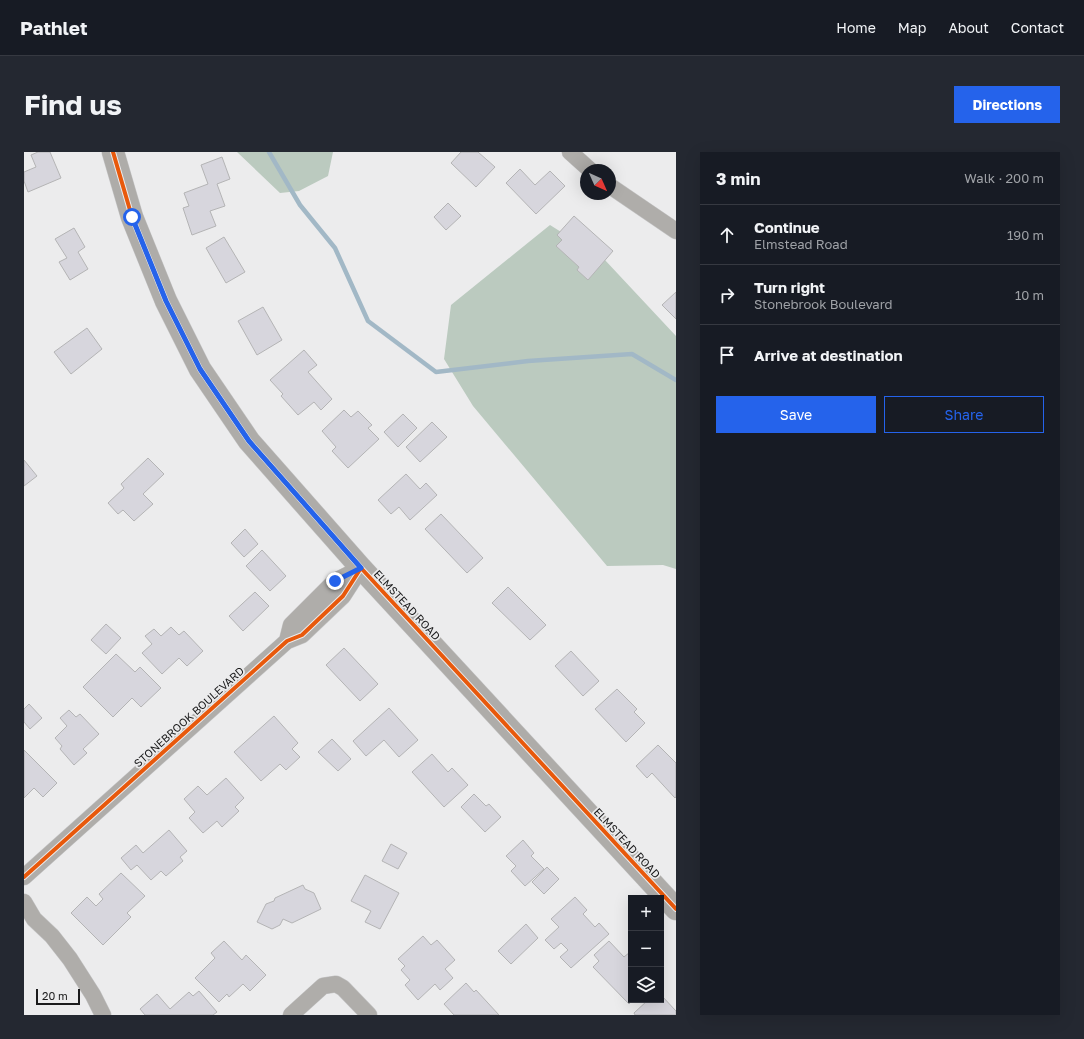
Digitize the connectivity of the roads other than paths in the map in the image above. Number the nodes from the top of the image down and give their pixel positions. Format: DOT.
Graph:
graph roads {
  1 [pos="113,152"];
  2 [pos="570,152"];
  3 [pos="583,164"];
  4 [pos="616,190"];
  5 [pos="676,231"];
  6 [pos="361,568"];
  7 [pos="24,877"];
  8 [pos="24,902"];
  9 [pos="676,909"];
  10 [pos="103,1015"];
  11 [pos="291,1015"];
  12 [pos="369,1015"];
  1 -- 6 [label="street, ELMSTEAD ROAD"];
  2 -- 3 [label="street"];
  4 -- 5 [label="street"];
  6 -- 7 [label="street, STONEBROOK BOULEVARD"];
  6 -- 9 [label="street, ELMSTEAD ROAD"];
  8 -- 10 [label="street"];
  11 -- 12 [label="street"];
}
